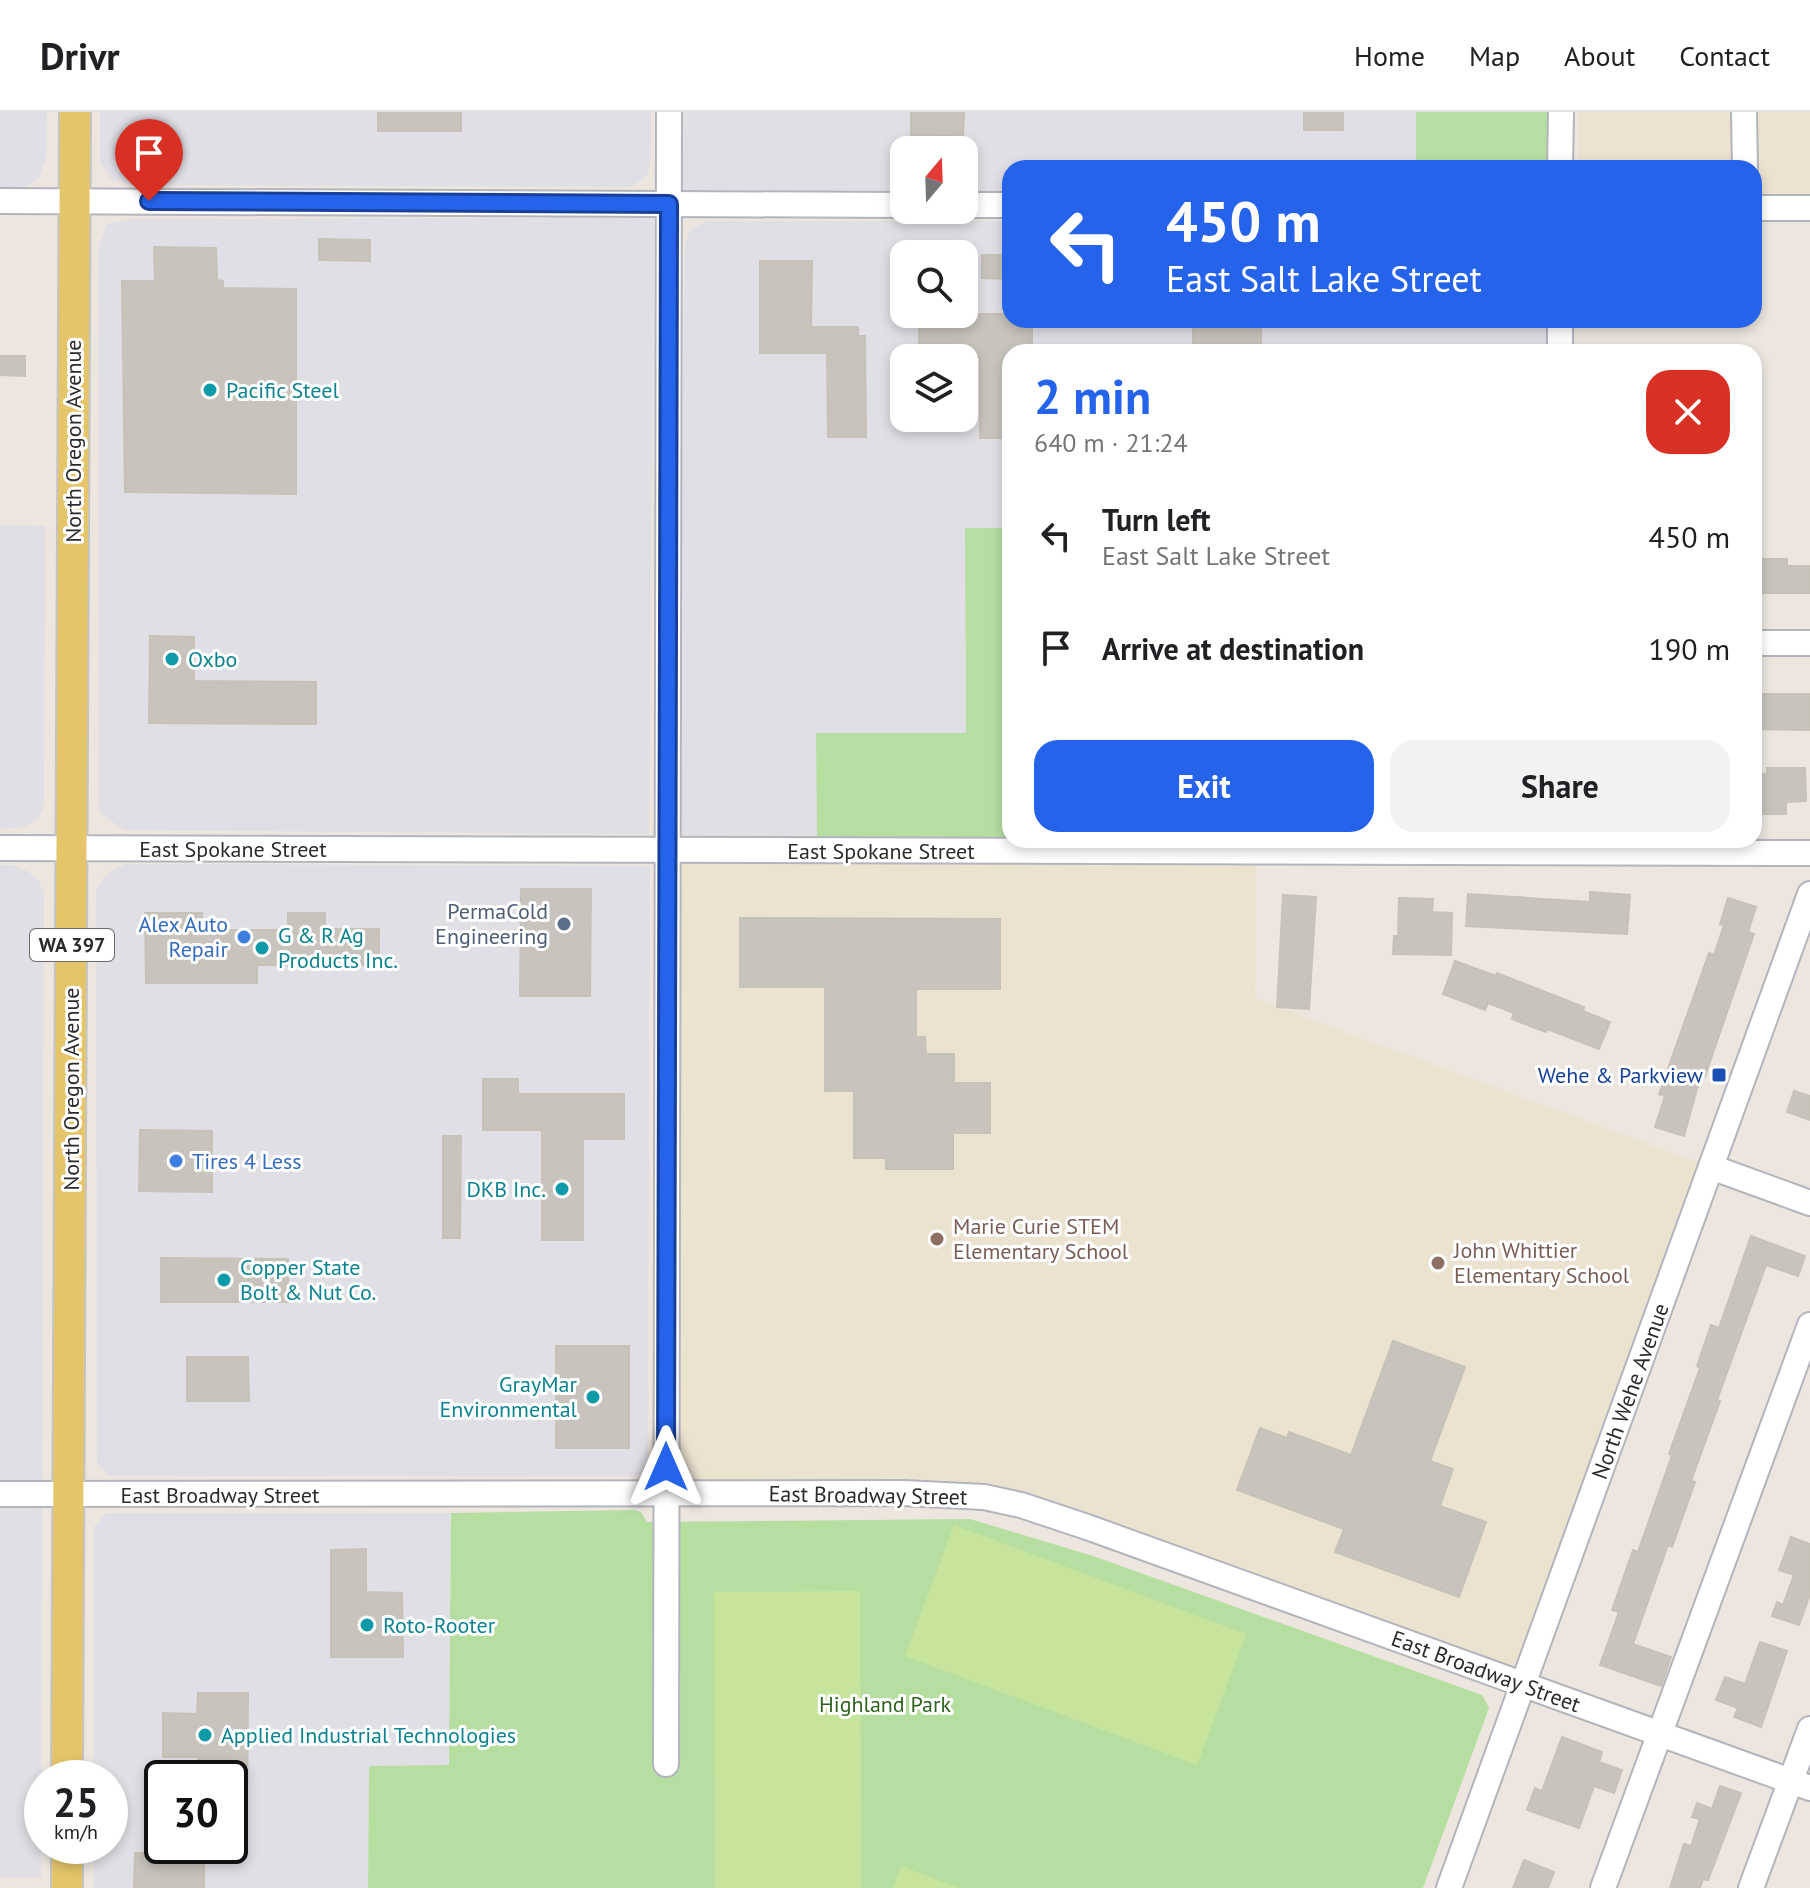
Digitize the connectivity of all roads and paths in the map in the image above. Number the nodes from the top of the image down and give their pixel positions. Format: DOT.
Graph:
graph roads {
  1 [pos="75,112"];
  2 [pos="669,112"];
  3 [pos="1561,112"];
  4 [pos="1744,112"];
  5 [pos="1560,160"];
  6 [pos="1745,160"];
  7 [pos="0,201"];
  8 [pos="74,201"];
  9 [pos="669,204"];
  10 [pos="890,205"];
  11 [pos="978,205"];
  12 [pos="1002,205"];
  13 [pos="1762,208"];
  14 [pos="1810,208"];
  15 [pos="1762,643"];
  16 [pos="1810,643"];
  17 [pos="0,848"];
  18 [pos="72,848"];
  19 [pos="1262,848"];
  20 [pos="1601,848"];
  21 [pos="667,850"];
  22 [pos="1810,853"];
  23 [pos="1810,894"];
  24 [pos="1711,1167"];
  25 [pos="1810,1203"];
  26 [pos="1810,1325"];
  27 [pos="666,1493"];
  28 [pos="0,1494"];
  29 [pos="67,1495"];
  30 [pos="1523,1685"];
  31 [pos="1810,1729"];
  32 [pos="1660,1734"];
  33 [pos="67,1760"];
  34 [pos="666,1764"];
  35 [pos="1800,1784"];
  36 [pos="67,1864"];
  37 [pos="67,1888"];
  38 [pos="1449,1888"];
  39 [pos="1603,1888"];
  40 [pos="1751,1888"];
  1 -- 8 [label="main road, North Oregon Avenue / WA 397"];
  2 -- 9 [label="street"];
  3 -- 5 [label="street"];
  4 -- 6 [label="street"];
  7 -- 8 [label="street"];
  8 -- 9 [label="street"];
  8 -- 18 [label="main road, North Oregon Avenue / WA 397"];
  9 -- 10 [label="street"];
  9 -- 21 [label="street"];
  11 -- 12 [label="street"];
  13 -- 14 [label="street"];
  15 -- 16 [label="street"];
  17 -- 18 [label="street, East Spokane Street"];
  18 -- 21 [label="street, East Spokane Street"];
  18 -- 29 [label="main road, North Oregon Avenue / WA 397"];
  19 -- 21 [label="street, East Spokane Street"];
  20 -- 22 [label="street, East Spokane Street"];
  21 -- 27 [label="street"];
  23 -- 24 [label="street, North Wehe Avenue"];
  24 -- 25 [label="street"];
  24 -- 30 [label="street, North Wehe Avenue"];
  26 -- 32 [label="street"];
  27 -- 29 [label="street, East Broadway Street"];
  27 -- 30 [label="street, East Broadway Street"];
  27 -- 34 [label="street"];
  28 -- 29 [label="street, East Broadway Street"];
  29 -- 33 [label="main road, North Oregon Avenue / WA 397"];
  30 -- 32 [label="street, East Broadway Street"];
  30 -- 38 [label="street, North Wehe Avenue"];
  31 -- 35 [label="street"];
  32 -- 35 [label="street, East Broadway Street"];
  32 -- 39 [label="street"];
  35 -- 40 [label="street"];
  36 -- 37 [label="main road"];
}
